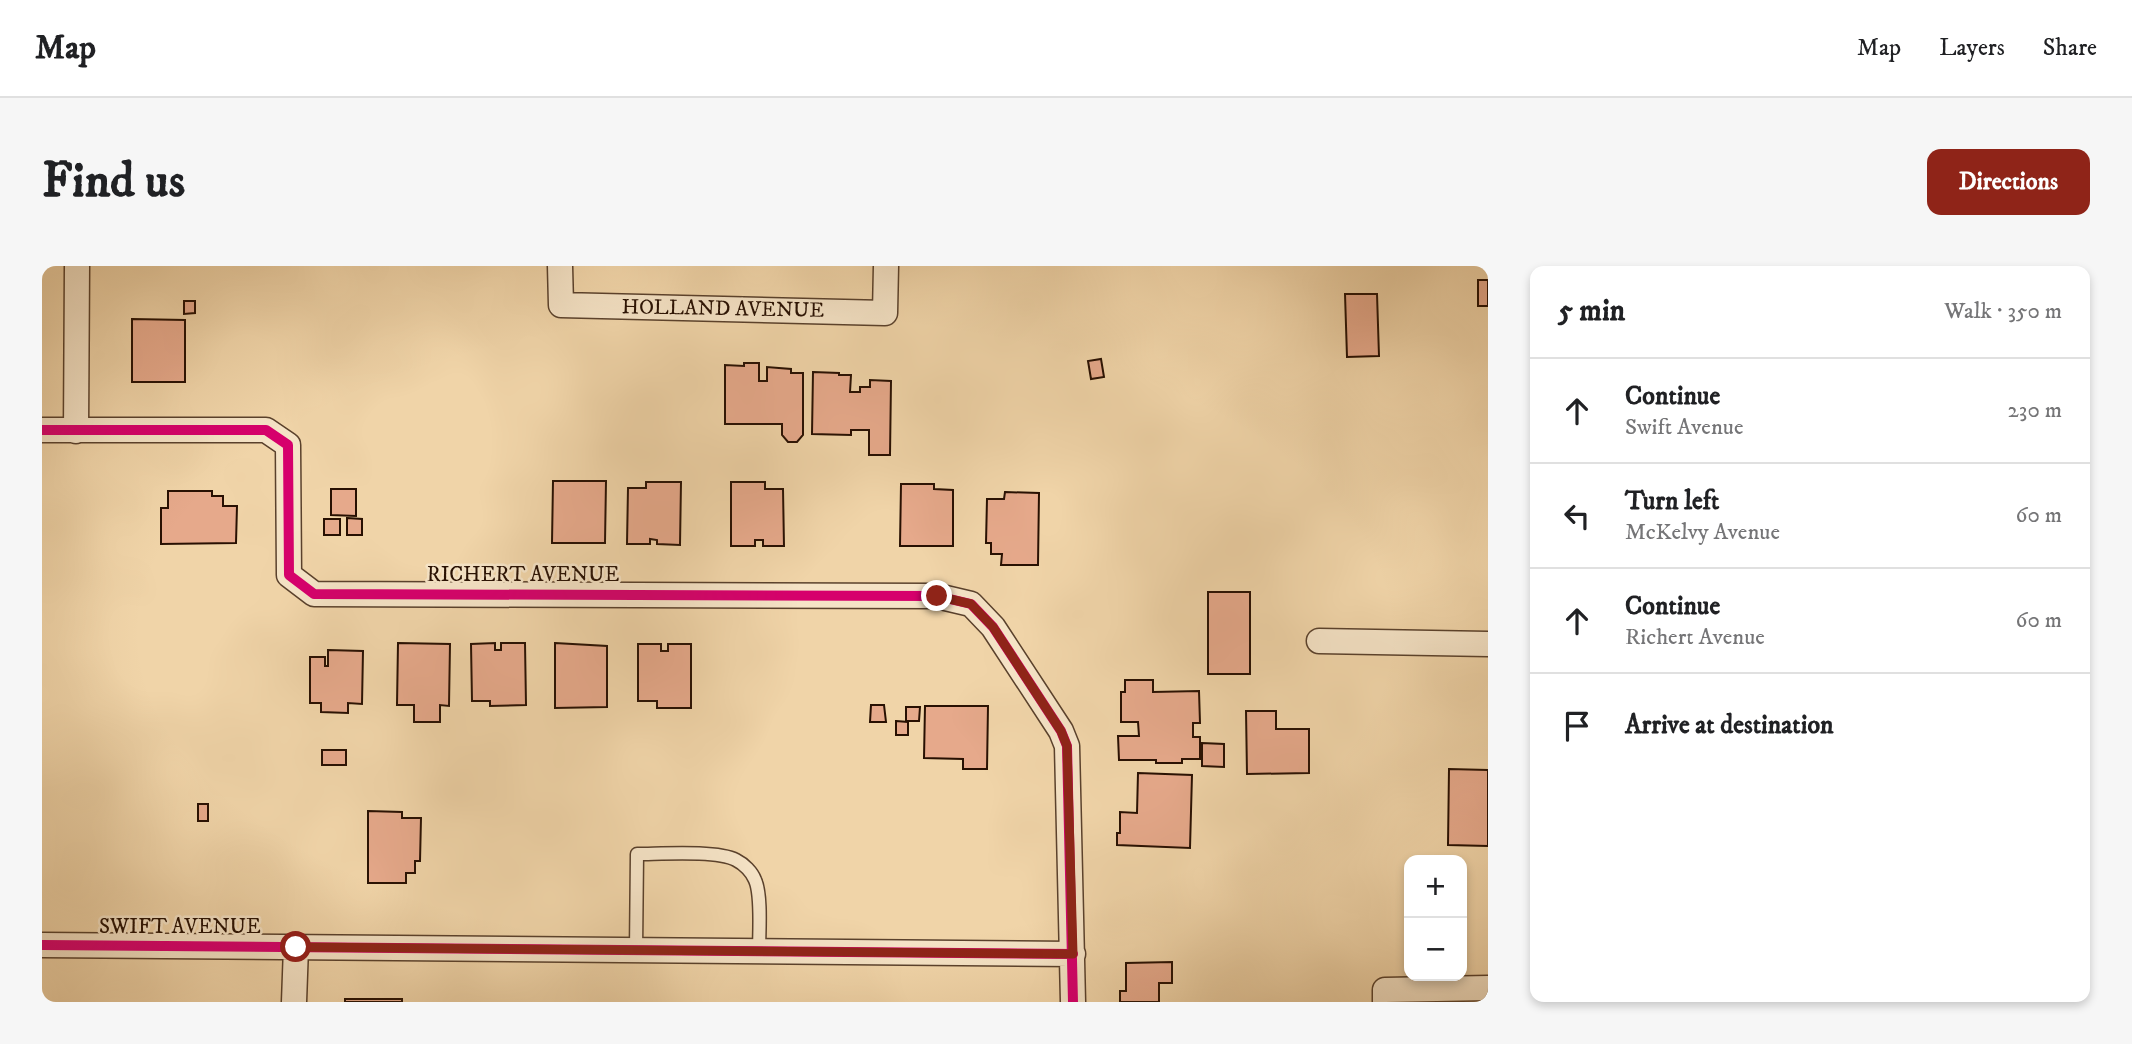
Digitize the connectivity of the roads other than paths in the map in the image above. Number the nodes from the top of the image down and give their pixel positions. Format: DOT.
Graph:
graph roads {
  1 [pos="78,266"];
  2 [pos="560,266"];
  3 [pos="886,266"];
  4 [pos="42,430"];
  5 [pos="76,431"];
  6 [pos="1319,641"];
  7 [pos="1488,644"];
  8 [pos="42,945"];
  9 [pos="296,947"];
  10 [pos="636,950"];
  11 [pos="759,951"];
  12 [pos="1073,954"];
  13 [pos="1488,988"];
  14 [pos="1385,996"];
  15 [pos="294,1002"];
  16 [pos="1073,1002"];
  1 -- 5 [label="street"];
  2 -- 3 [label="street, HOLLAND AVENUE"];
  4 -- 5 [label="street, RICHERT AVENUE"];
  5 -- 12 [label="street, RICHERT AVENUE"];
  6 -- 7 [label="street"];
  8 -- 9 [label="street, SWIFT AVENUE"];
  9 -- 10 [label="street, SWIFT AVENUE"];
  9 -- 15 [label="street"];
  10 -- 11 [label="street, SWIFT AVENUE"];
  10 -- 11 [label="lane"];
  11 -- 12 [label="street, SWIFT AVENUE"];
  12 -- 16 [label="street"];
  13 -- 14 [label="street"];
}
